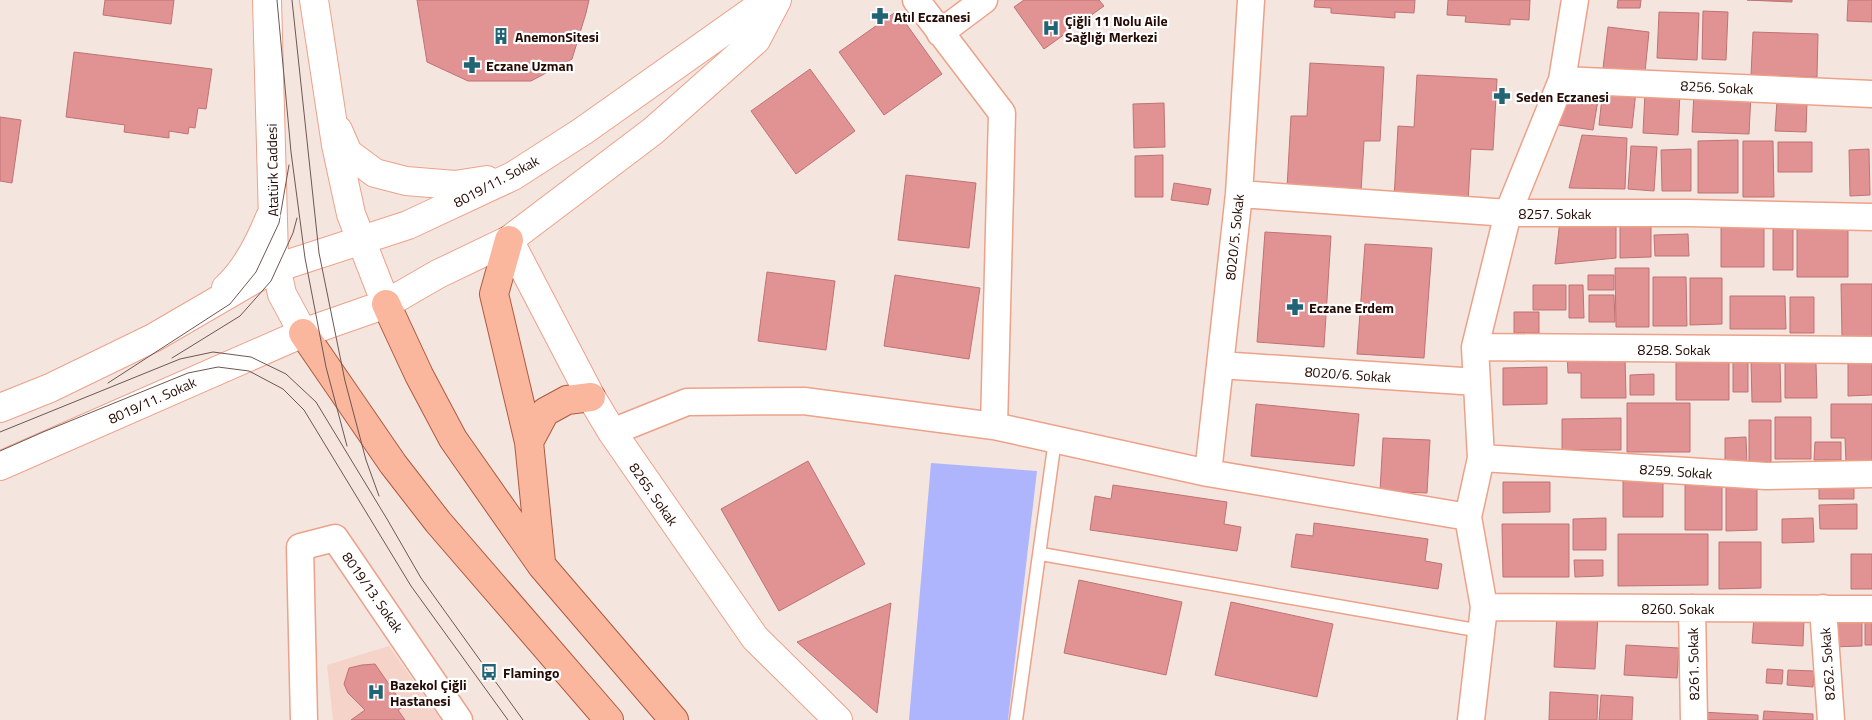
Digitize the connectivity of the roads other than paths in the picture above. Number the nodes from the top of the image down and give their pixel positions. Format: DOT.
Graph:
graph roads {
  1 [pos="267,0"];
  2 [pos="314,0"];
  3 [pos="768,0"];
  4 [pos="777,0"];
  5 [pos="916,0"];
  6 [pos="984,0"];
  7 [pos="1251,0"];
  8 [pos="1575,0"];
  9 [pos="940,33"];
  10 [pos="1562,80"];
  11 [pos="1872,94"];
  12 [pos="331,116"];
  13 [pos="513,176"];
  14 [pos="1239,194"];
  15 [pos="272,211"];
  16 [pos="1508,212"];
  17 [pos="1872,217"];
  18 [pos="361,240"];
  19 [pos="510,240"];
  20 [pos="277,267"];
  21 [pos="386,304"];
  22 [pos="198,312"];
  23 [pos="304,333"];
  24 [pos="1475,347"];
  25 [pos="1872,350"];
  26 [pos="1220,365"];
  27 [pos="1477,382"];
  28 [pos="591,397"];
  29 [pos="0,408"];
  30 [pos="994,426"];
  31 [pos="612,432"];
  32 [pos="1055,440"];
  33 [pos="529,442"];
  34 [pos="1481,458"];
  35 [pos="0,466"];
  36 [pos="1208,473"];
  37 [pos="1872,474"];
  38 [pos="1468,517"];
  39 [pos="1040,554"];
  40 [pos="542,566"];
  41 [pos="1692,608"];
  42 [pos="1823,608"];
  43 [pos="1872,609"];
  44 [pos="1482,619"];
  45 [pos="304,720"];
  46 [pos="459,720"];
  47 [pos="609,720"];
  48 [pos="674,720"];
  49 [pos="838,720"];
  50 [pos="1016,720"];
  51 [pos="1471,720"];
  52 [pos="1694,720"];
  53 [pos="1831,720"];
  1 -- 15 [label="street, Atatürk Caddesi"];
  2 -- 12 [label="street"];
  3 -- 13 [label="street, 8019/11. Sokak"];
  4 -- 19 [label="street, 8019/11. Sokak"];
  5 -- 9 [label="street"];
  6 -- 9 [label="street"];
  7 -- 14 [label="street, 8020/5. Sokak"];
  8 -- 10 [label="street"];
  9 -- 30 [label="street"];
  10 -- 11 [label="street, 8256. Sokak"];
  10 -- 16 [label="street"];
  12 -- 13 [label="street"];
  12 -- 18 [label="street"];
  13 -- 18 [label="street, 8019/11. Sokak"];
  14 -- 16 [label="street, 8257. Sokak"];
  14 -- 26 [label="street, 8020/5. Sokak"];
  15 -- 20 [label="street, Atatürk Caddesi"];
  15 -- 22 [label="street, 8019/11. Sokak"];
  16 -- 17 [label="street, 8257. Sokak"];
  16 -- 24 [label="street"];
  18 -- 20 [label="street, 8019/11. Sokak"];
  18 -- 21 [label="street"];
  19 -- 21 [label="street, 8019/11. Sokak"];
  19 -- 28 [label="street, 8265. Sokak"];
  19 -- 33 [label="main road"];
  20 -- 22 [label="street, 8019/11. Sokak"];
  20 -- 23 [label="street, Atatürk Caddesi"];
  21 -- 23 [label="street, 8019/11. Sokak"];
  21 -- 40 [label="main road"];
  22 -- 29 [label="street, 8019/11. Sokak"];
  23 -- 35 [label="street, 8019/11. Sokak"];
  23 -- 47 [label="main road"];
  24 -- 25 [label="street, 8258. Sokak"];
  24 -- 27 [label="street"];
  26 -- 27 [label="street, 8020/6. Sokak"];
  26 -- 36 [label="street, 8020/5. Sokak"];
  27 -- 34 [label="street"];
  28 -- 31 [label="street, 8265. Sokak"];
  28 -- 33 [label="main road"];
  30 -- 31 [label="street"];
  30 -- 32 [label="street"];
  31 -- 49 [label="street, 8265. Sokak"];
  32 -- 36 [label="street"];
  32 -- 39 [label="lane"];
  33 -- 40 [label="main road"];
  34 -- 37 [label="street, 8259. Sokak"];
  34 -- 38 [label="street"];
  36 -- 38 [label="street"];
  38 -- 44 [label="street"];
  39 -- 44 [label="lane"];
  39 -- 50 [label="lane"];
  40 -- 48 [label="main road"];
  41 -- 42 [label="street, 8260. Sokak"];
  41 -- 44 [label="street, 8260. Sokak"];
  41 -- 52 [label="street, 8261. Sokak"];
  42 -- 43 [label="street, 8260. Sokak"];
  42 -- 53 [label="street, 8262. Sokak"];
  44 -- 51 [label="street"];
  45 -- 46 [label="street, 8019/13. Sokak"];
}
